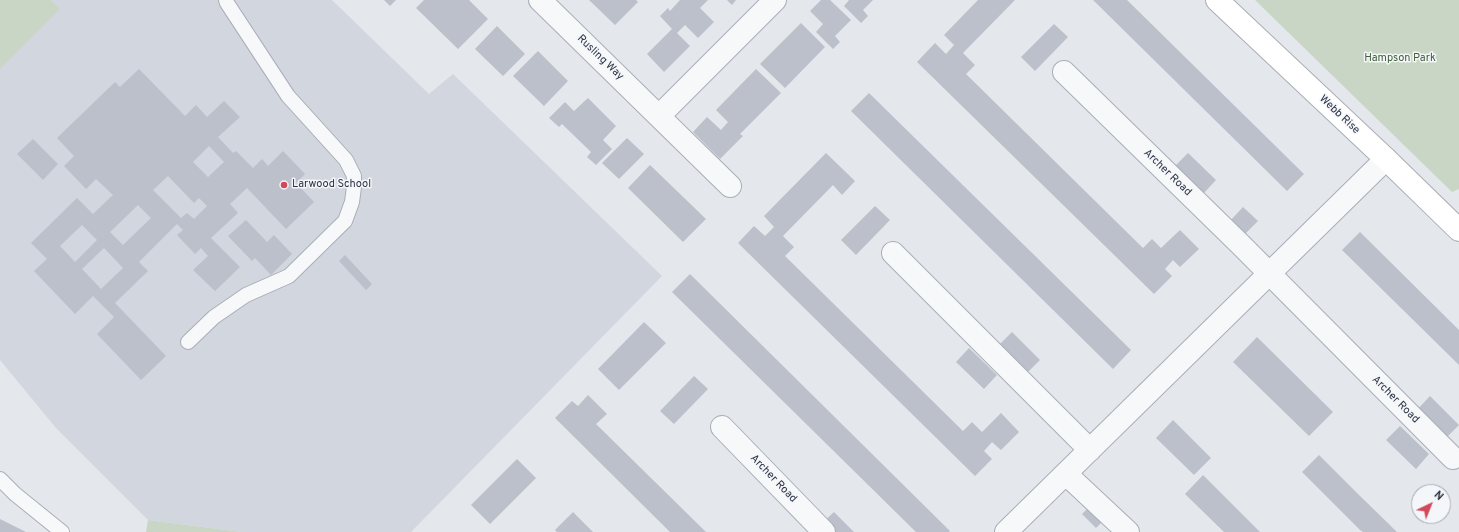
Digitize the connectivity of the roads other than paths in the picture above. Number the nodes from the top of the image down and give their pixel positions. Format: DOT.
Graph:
graph roads {
  1 [pos="226,0"];
  2 [pos="540,0"];
  3 [pos="775,0"];
  4 [pos="1217,0"];
  5 [pos="1064,72"];
  6 [pos="660,116"];
  7 [pos="1386,159"];
  8 [pos="730,186"];
  9 [pos="1459,230"];
  10 [pos="893,253"];
  11 [pos="1269,274"];
  12 [pos="188,342"];
  13 [pos="722,427"];
  14 [pos="1090,450"];
  15 [pos="1453,458"];
  16 [pos="1066,474"];
  17 [pos="0,479"];
  18 [pos="62,532"];
  19 [pos="824,532"];
  20 [pos="1006,532"];
  21 [pos="1128,532"];
  1 -- 12 [label="lane"];
  2 -- 6 [label="street, Rusling Way"];
  3 -- 6 [label="street"];
  4 -- 7 [label="street, Webb Rise"];
  5 -- 11 [label="street, Archer Road"];
  6 -- 8 [label="street, Rusling Way"];
  7 -- 9 [label="street, Webb Rise"];
  7 -- 11 [label="street"];
  10 -- 14 [label="street"];
  11 -- 14 [label="street"];
  11 -- 15 [label="street, Archer Road"];
  13 -- 19 [label="street, Archer Road"];
  14 -- 16 [label="street"];
  16 -- 20 [label="street"];
  16 -- 21 [label="street"];
  17 -- 18 [label="lane"];
}
